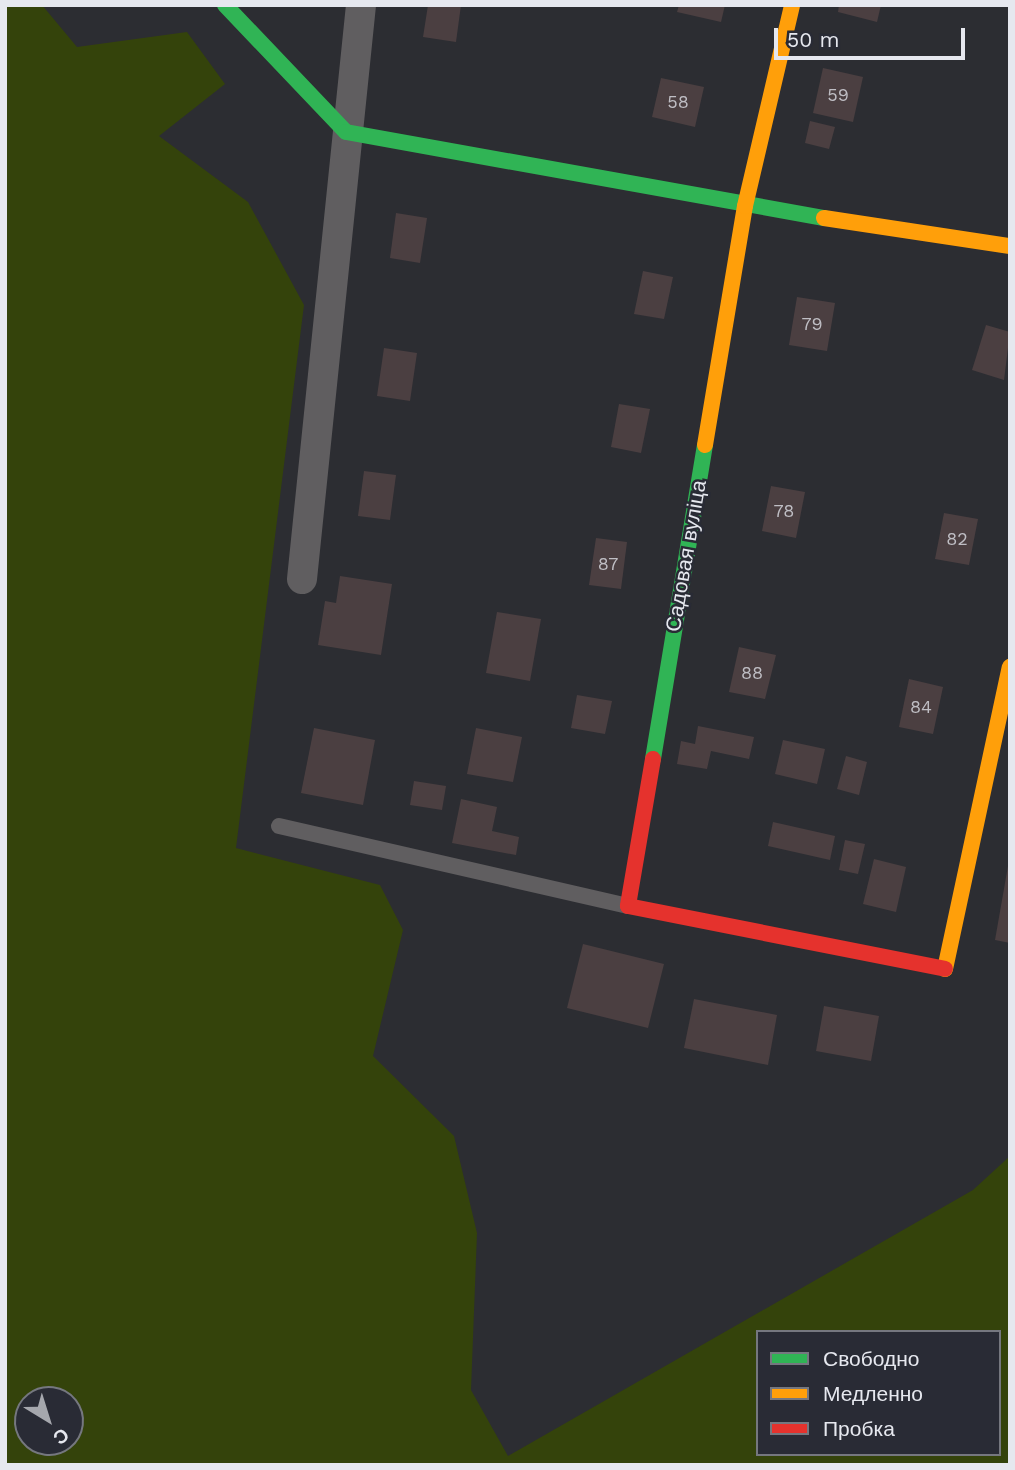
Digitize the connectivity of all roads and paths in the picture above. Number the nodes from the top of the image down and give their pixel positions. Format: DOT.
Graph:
graph roads {
  1 [pos="225,5"];
  2 [pos="361,5"];
  3 [pos="792,5"];
  4 [pos="346,132"];
  5 [pos="745,206"];
  6 [pos="1010,246"];
  7 [pos="302,579"];
  8 [pos="1010,667"];
  9 [pos="279,826"];
  10 [pos="628,906"];
  1 -- 4 [label="street"];
  2 -- 4 [label="street"];
  3 -- 5 [label="street, Садовая вуліца"];
  4 -- 5 [label="street"];
  4 -- 7 [label="street"];
  5 -- 6 [label="street"];
  5 -- 10 [label="street, Садовая вуліца"];
  8 -- 10 [label="street"];
  9 -- 10 [label="lane"];
}
